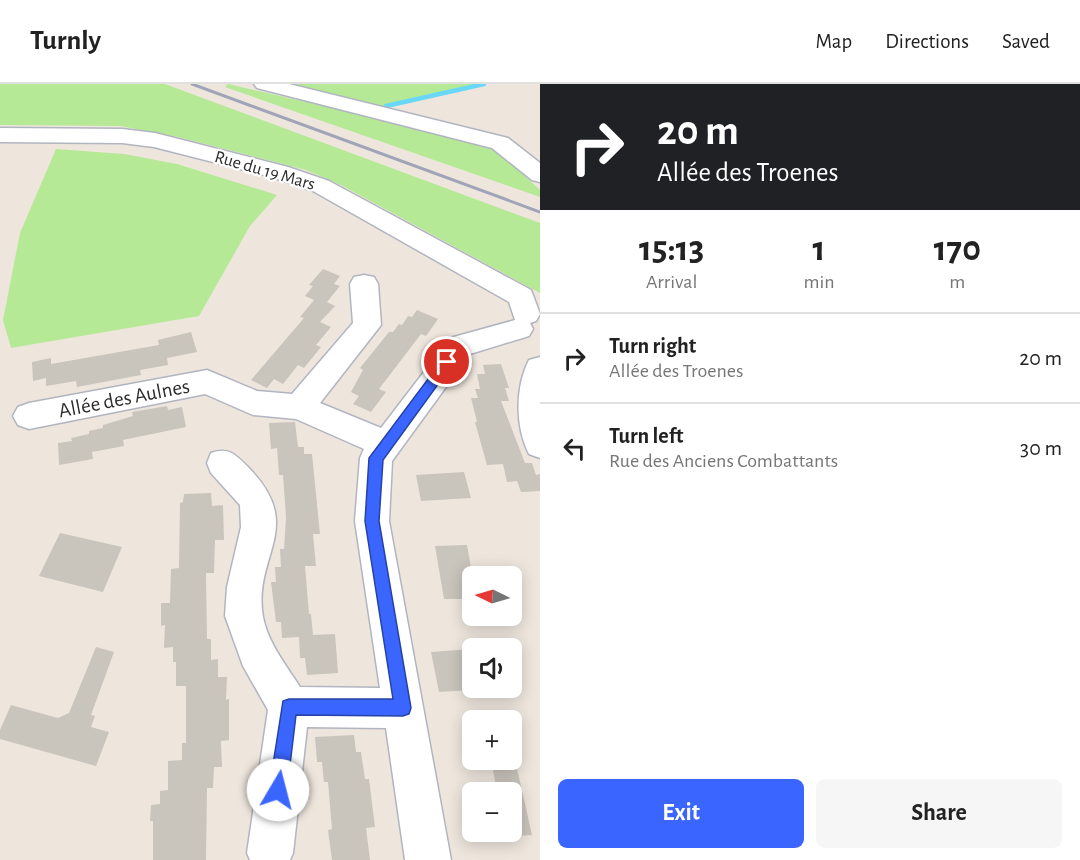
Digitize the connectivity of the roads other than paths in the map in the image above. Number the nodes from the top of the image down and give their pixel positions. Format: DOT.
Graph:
graph roads {
  1 [pos="264,84"];
  2 [pos="0,135"];
  3 [pos="540,175"];
  4 [pos="364,284"];
  5 [pos="531,324"];
  6 [pos="540,368"];
  7 [pos="299,407"];
  8 [pos="29,416"];
  9 [pos="386,444"];
  10 [pos="540,445"];
  11 [pos="223,463"];
  12 [pos="289,707"];
  13 [pos="403,708"];
  14 [pos="270,853"];
  15 [pos="428,860"];
  1 -- 3 [label="street"];
  2 -- 5 [label="street, Rue du 19 Mars"];
  4 -- 7 [label="street"];
  5 -- 9 [label="street"];
  6 -- 10 [label="street"];
  7 -- 8 [label="street, Allée des Aulnes"];
  7 -- 9 [label="street, Allée des Aulnes"];
  9 -- 13 [label="street"];
  11 -- 12 [label="street"];
  12 -- 13 [label="street"];
  12 -- 14 [label="street"];
  13 -- 15 [label="street"];
}
